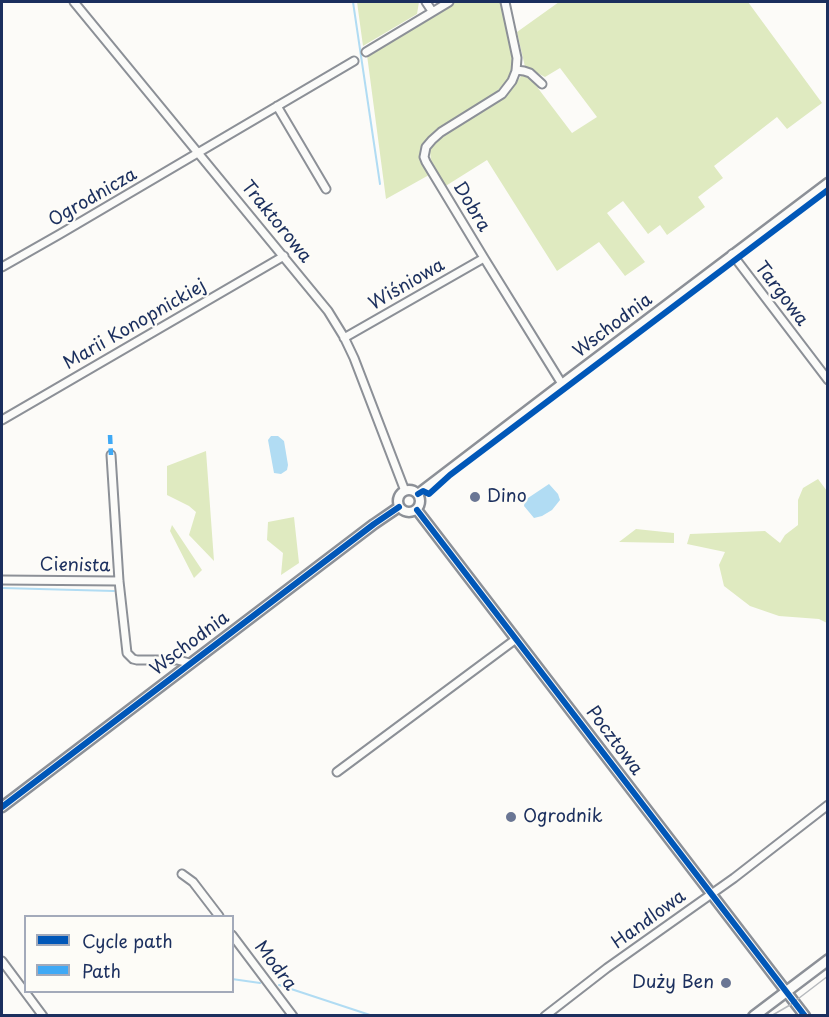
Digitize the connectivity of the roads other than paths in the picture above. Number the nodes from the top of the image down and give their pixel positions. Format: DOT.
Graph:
graph roads {
  1 [pos="74,2"];
  2 [pos="426,2"];
  3 [pos="449,2"];
  4 [pos="505,2"];
  5 [pos="432,11"];
  6 [pos="366,52"];
  7 [pos="354,61"];
  8 [pos="516,70"];
  9 [pos="542,84"];
  10 [pos="277,106"];
  11 [pos="200,153"];
  12 [pos="828,183"];
  13 [pos="326,189"];
  14 [pos="732,254"];
  15 [pos="284,256"];
  16 [pos="484,258"];
  17 [pos="2,267"];
  18 [pos="344,338"];
  19 [pos="828,380"];
  20 [pos="562,384"];
  21 [pos="2,420"];
  22 [pos="111,454"];
  23 [pos="405,491"];
  24 [pos="418,494"];
  25 [pos="399,507"];
  26 [pos="417,510"];
  27 [pos="2,580"];
  28 [pos="119,581"];
  29 [pos="516,639"];
  30 [pos="189,663"];
  31 [pos="338,772"];
  32 [pos="828,805"];
  33 [pos="2,807"];
  34 [pos="182,874"];
  35 [pos="711,894"];
  36 [pos="218,915"];
  37 [pos="234,938"];
  38 [pos="828,960"];
  39 [pos="2,961"];
  40 [pos="24,991"];
  41 [pos="786,991"];
  42 [pos="26,993"];
  43 [pos="43,1016"];
  44 [pos="292,1016"];
  45 [pos="545,1016"];
  46 [pos="754,1016"];
  47 [pos="805,1016"];
  1 -- 11 [label="street, Traktorowa"];
  2 -- 5 [label="street"];
  3 -- 5 [label="street"];
  4 -- 8 [label="street"];
  5 -- 6 [label="street"];
  7 -- 10 [label="street, Ogrodnicza"];
  8 -- 9 [label="street"];
  8 -- 16 [label="street, Dobra"];
  10 -- 11 [label="street, Ogrodnicza"];
  10 -- 13 [label="street"];
  11 -- 15 [label="street, Traktorowa"];
  11 -- 17 [label="street, Ogrodnicza"];
  12 -- 14 [label="street, Wschodnia"];
  14 -- 19 [label="street, Targowa"];
  14 -- 20 [label="street, Wschodnia"];
  15 -- 18 [label="street, Traktorowa"];
  15 -- 21 [label="street, Marii Konopnickiej"];
  16 -- 18 [label="street, Wiśniowa"];
  16 -- 20 [label="street, Dobra"];
  18 -- 23 [label="street, Traktorowa"];
  20 -- 24 [label="street, Wschodnia"];
  22 -- 28 [label="street"];
  23 -- 24 [label="street"];
  23 -- 25 [label="street"];
  24 -- 26 [label="street"];
  25 -- 26 [label="street"];
  25 -- 30 [label="street, Wschodnia"];
  26 -- 29 [label="street, Pocztowa"];
  27 -- 28 [label="street, Cienista"];
  28 -- 30 [label="street, Cienista"];
  29 -- 31 [label="street"];
  29 -- 35 [label="street, Pocztowa"];
  30 -- 33 [label="street, Wschodnia"];
  32 -- 35 [label="street, Handlowa"];
  34 -- 36 [label="street"];
  35 -- 41 [label="street, Pocztowa"];
  35 -- 45 [label="street, Handlowa"];
  37 -- 44 [label="street, Modra"];
  38 -- 41 [label="main road"];
  39 -- 40 [label="street"];
  41 -- 46 [label="main road"];
  41 -- 47 [label="street, Pocztowa"];
  42 -- 43 [label="street"];
}
